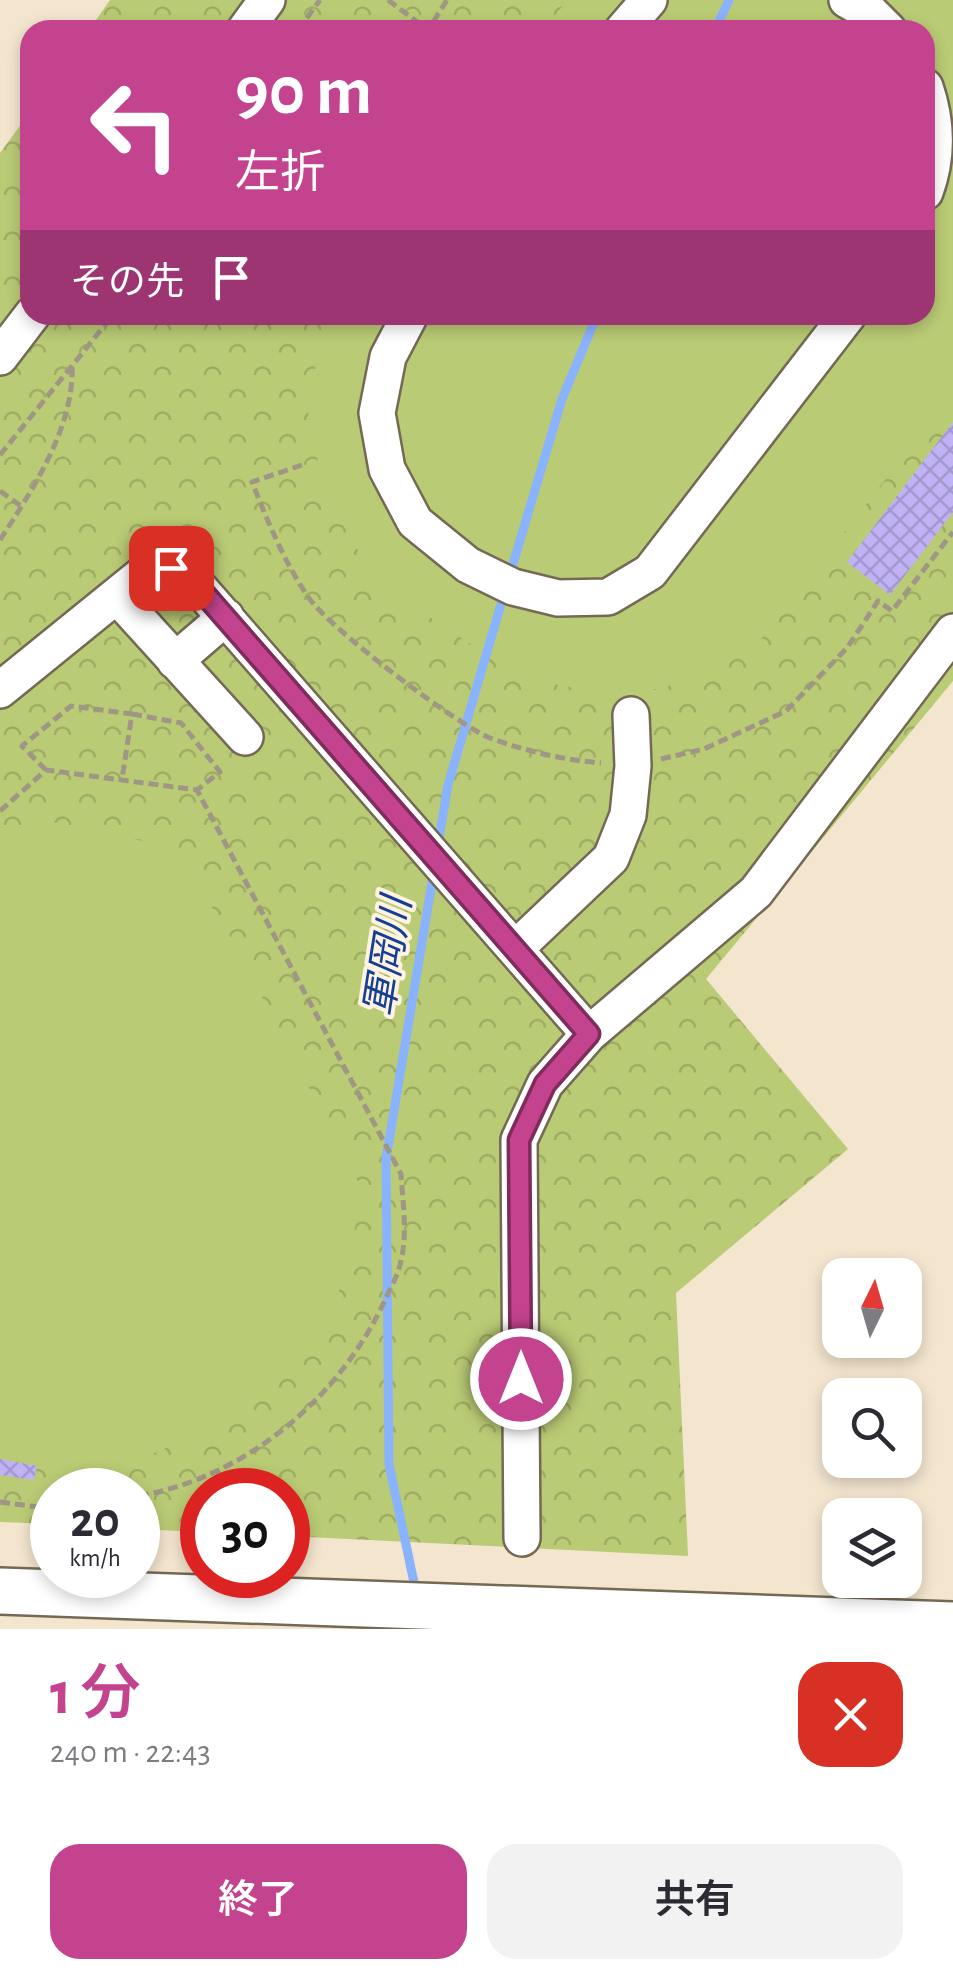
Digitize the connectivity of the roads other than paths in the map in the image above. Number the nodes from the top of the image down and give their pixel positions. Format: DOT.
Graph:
graph roads {
  1 [pos="267,0"];
  2 [pos="649,0"];
  3 [pos="847,0"];
  4 [pos="252,20"];
  5 [pos="631,20"];
  6 [pos="878,20"];
  7 [pos="24,325"];
  8 [pos="405,325"];
  9 [pos="840,325"];
  10 [pos="0,357"];
  11 [pos="116,596"];
  12 [pos="226,617"];
  13 [pos="953,632"];
  14 [pos="175,661"];
  15 [pos="0,690"];
  16 [pos="631,715"];
  17 [pos="244,737"];
  18 [pos="514,949"];
  19 [pos="589,1034"];
  20 [pos="522,1538"];
  21 [pos="0,1591"];
  22 [pos="934,1626"];
  1 -- 4 [label="street"];
  2 -- 5 [label="street"];
  3 -- 6 [label="street"];
  7 -- 10 [label="street"];
  8 -- 9 [label="street"];
  11 -- 12 [label="street"];
  11 -- 14 [label="street"];
  11 -- 15 [label="street"];
  12 -- 14 [label="street"];
  12 -- 18 [label="street"];
  13 -- 19 [label="street"];
  14 -- 17 [label="street"];
  16 -- 18 [label="street"];
  18 -- 19 [label="street"];
  19 -- 20 [label="street"];
  21 -- 22 [label="main road"];
}
